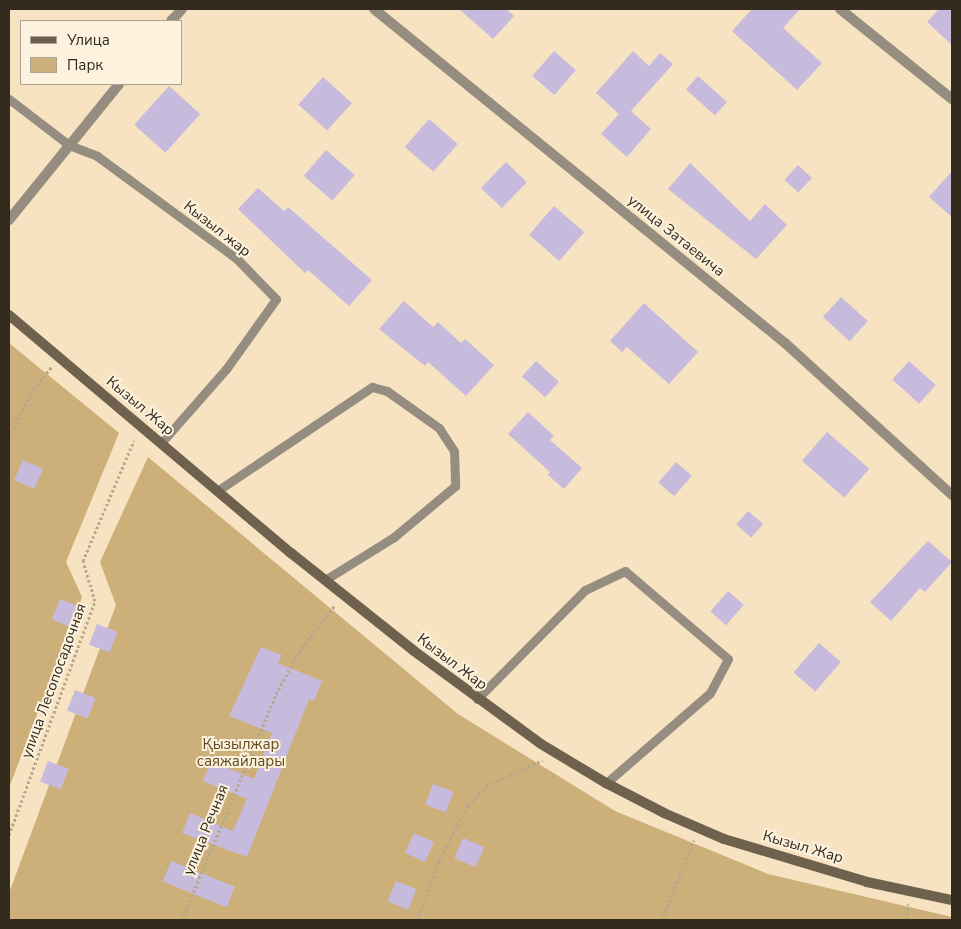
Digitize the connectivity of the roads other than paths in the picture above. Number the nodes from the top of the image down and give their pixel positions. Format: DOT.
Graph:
graph roads {
  1 [pos="182,9"];
  2 [pos="374,9"];
  3 [pos="840,9"];
  4 [pos="172,20"];
  5 [pos="118,85"];
  6 [pos="9,99"];
  7 [pos="952,99"];
  8 [pos="69,145"];
  9 [pos="9,220"];
  10 [pos="9,315"];
  11 [pos="161,443"];
  12 [pos="217,490"];
  13 [pos="952,495"];
  14 [pos="325,580"];
  15 [pos="478,699"];
  16 [pos="606,783"];
  17 [pos="952,900"];
  1 -- 4 [label="street"];
  2 -- 13 [label="street, улица Затаевича"];
  3 -- 7 [label="street"];
  5 -- 8 [label="street"];
  6 -- 8 [label="lane, Кызыл жар"];
  8 -- 9 [label="street"];
  8 -- 11 [label="lane, Кызыл жар"];
  10 -- 11 [label="main road, Кызыл Жар"];
  11 -- 12 [label="main road, Кызыл Жар"];
  12 -- 14 [label="main road, Кызыл Жар"];
  12 -- 14 [label="lane"];
  14 -- 15 [label="main road, Кызыл Жар"];
  15 -- 16 [label="main road, Кызыл Жар"];
  15 -- 16 [label="lane"];
  16 -- 17 [label="main road, Кызыл Жар"];
}
